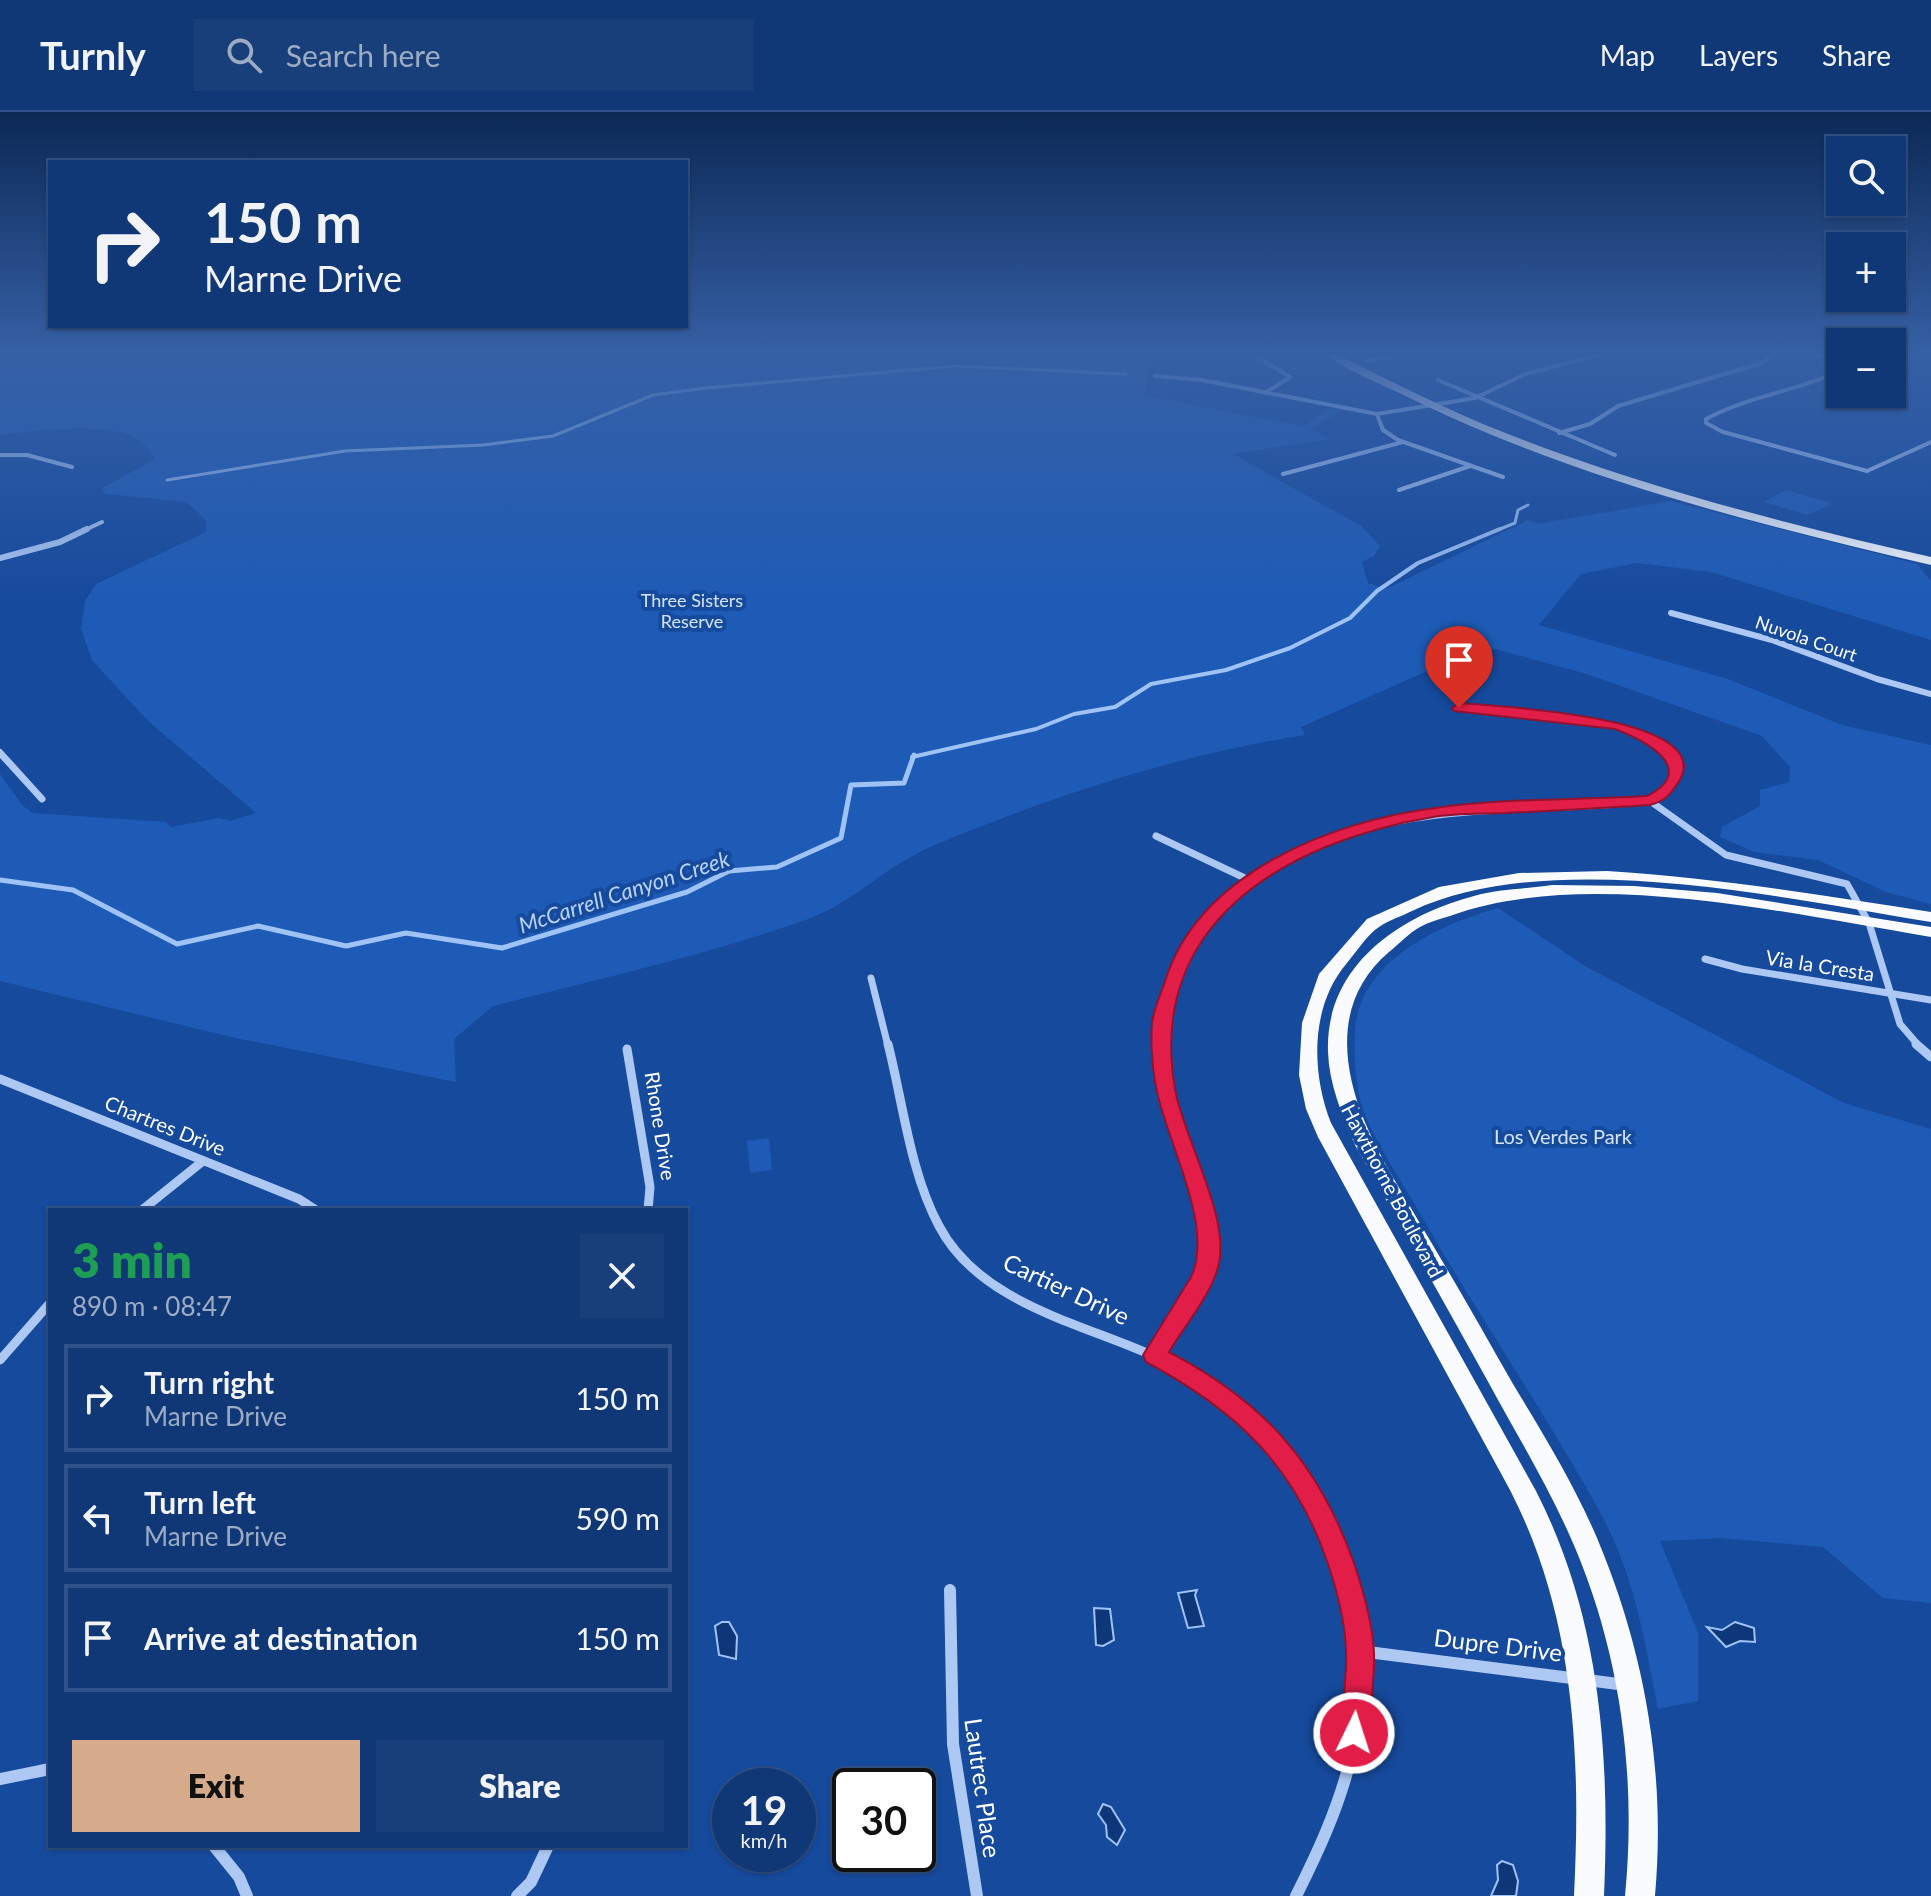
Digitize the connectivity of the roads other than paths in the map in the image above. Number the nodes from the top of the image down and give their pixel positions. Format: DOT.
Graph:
graph roads {
  1 [pos="1397,438"];
  2 [pos="1515,438"];
  3 [pos="1543,438"];
  4 [pos="1572,438"];
  5 [pos="1746,438"];
  6 [pos="1404,442"];
  7 [pos="1931,442"];
  8 [pos="1921,446"];
  9 [pos="1931,449"];
  10 [pos="0,455"];
  11 [pos="1615,455"];
  12 [pos="1471,466"];
  13 [pos="72,467"];
  14 [pos="1283,474"];
  15 [pos="1503,477"];
  16 [pos="1399,490"];
  17 [pos="1668,493"];
  18 [pos="1745,505"];
  19 [pos="102,522"];
  20 [pos="1931,550"];
  21 [pos="0,558"];
  22 [pos="1931,561"];
  23 [pos="1671,613"];
  24 [pos="1931,694"];
  25 [pos="1459,708"];
  26 [pos="0,752"];
  27 [pos="42,799"];
  28 [pos="1650,801"];
  29 [pos="1156,836"];
  30 [pos="1249,880"];
  31 [pos="1865,915"];
  32 [pos="1931,917"];
  33 [pos="1931,932"];
  34 [pos="1705,959"];
  35 [pos="871,978"];
  36 [pos="1323,982"];
  37 [pos="1892,994"];
  38 [pos="1931,1000"];
  39 [pos="1338,1048"];
  40 [pos="627,1049"];
  41 [pos="1931,1057"];
  42 [pos="1,1080"];
  43 [pos="203,1161"];
  44 [pos="144,1208"];
  45 [pos="313,1208"];
  46 [pos="648,1208"];
  47 [pos="48,1305"];
  48 [pos="1154,1355"];
  49 [pos="0,1360"];
  50 [pos="950,1590"];
  51 [pos="1360,1651"];
  52 [pos="1581,1678"];
  53 [pos="1631,1686"];
  54 [pos="48,1769"];
  55 [pos="0,1779"];
  56 [pos="216,1848"];
  57 [pos="547,1848"];
  58 [pos="247,1896"];
  59 [pos="517,1896"];
  60 [pos="977,1896"];
  61 [pos="1296,1896"];
  62 [pos="1589,1896"];
  63 [pos="1640,1896"];
  1 -- 6 [label="street"];
  2 -- 17 [label="main road"];
  3 -- 18 [label="main road"];
  4 -- 11 [label="street"];
  5 -- 8 [label="street"];
  6 -- 12 [label="street"];
  6 -- 14 [label="street"];
  7 -- 8 [label="street"];
  8 -- 9 [label="street"];
  10 -- 13 [label="street"];
  12 -- 15 [label="street"];
  12 -- 16 [label="street"];
  17 -- 18 [label="main road"];
  17 -- 22 [label="main road"];
  18 -- 20 [label="main road"];
  19 -- 21 [label="street"];
  23 -- 24 [label="street, Nuvola Court"];
  25 -- 28 [label="street"];
  26 -- 27 [label="street"];
  28 -- 30 [label="street"];
  28 -- 31 [label="street"];
  29 -- 30 [label="street"];
  30 -- 48 [label="street"];
  31 -- 32 [label="main road, Hawthorne Boulevard"];
  31 -- 33 [label="main road, Hawthorne Boulevard"];
  31 -- 36 [label="main road, Hawthorne Boulevard"];
  31 -- 37 [label="street"];
  31 -- 39 [label="main road, Hawthorne Boulevard"];
  34 -- 37 [label="street, Via la Cresta"];
  35 -- 48 [label="street, Cartier Drive"];
  36 -- 39 [label="main road"];
  36 -- 52 [label="main road, Hawthorne Boulevard"];
  37 -- 38 [label="street, Via la Cresta"];
  37 -- 41 [label="street"];
  39 -- 53 [label="main road, Hawthorne Boulevard"];
  40 -- 46 [label="street, Rhone Drive"];
  42 -- 43 [label="street, Chartres Drive"];
  43 -- 44 [label="street"];
  43 -- 45 [label="street, Chartres Drive"];
  47 -- 49 [label="street"];
  48 -- 51 [label="street, Cartier Drive"];
  50 -- 60 [label="street, Lautrec Place"];
  51 -- 52 [label="street, Dupre Drive"];
  51 -- 61 [label="street, Cartier Drive"];
  52 -- 53 [label="street, Dupre Drive"];
  52 -- 62 [label="main road, Hawthorne Boulevard"];
  53 -- 63 [label="main road, Hawthorne Boulevard"];
  54 -- 55 [label="street"];
  56 -- 58 [label="street"];
  57 -- 59 [label="street"];
}
